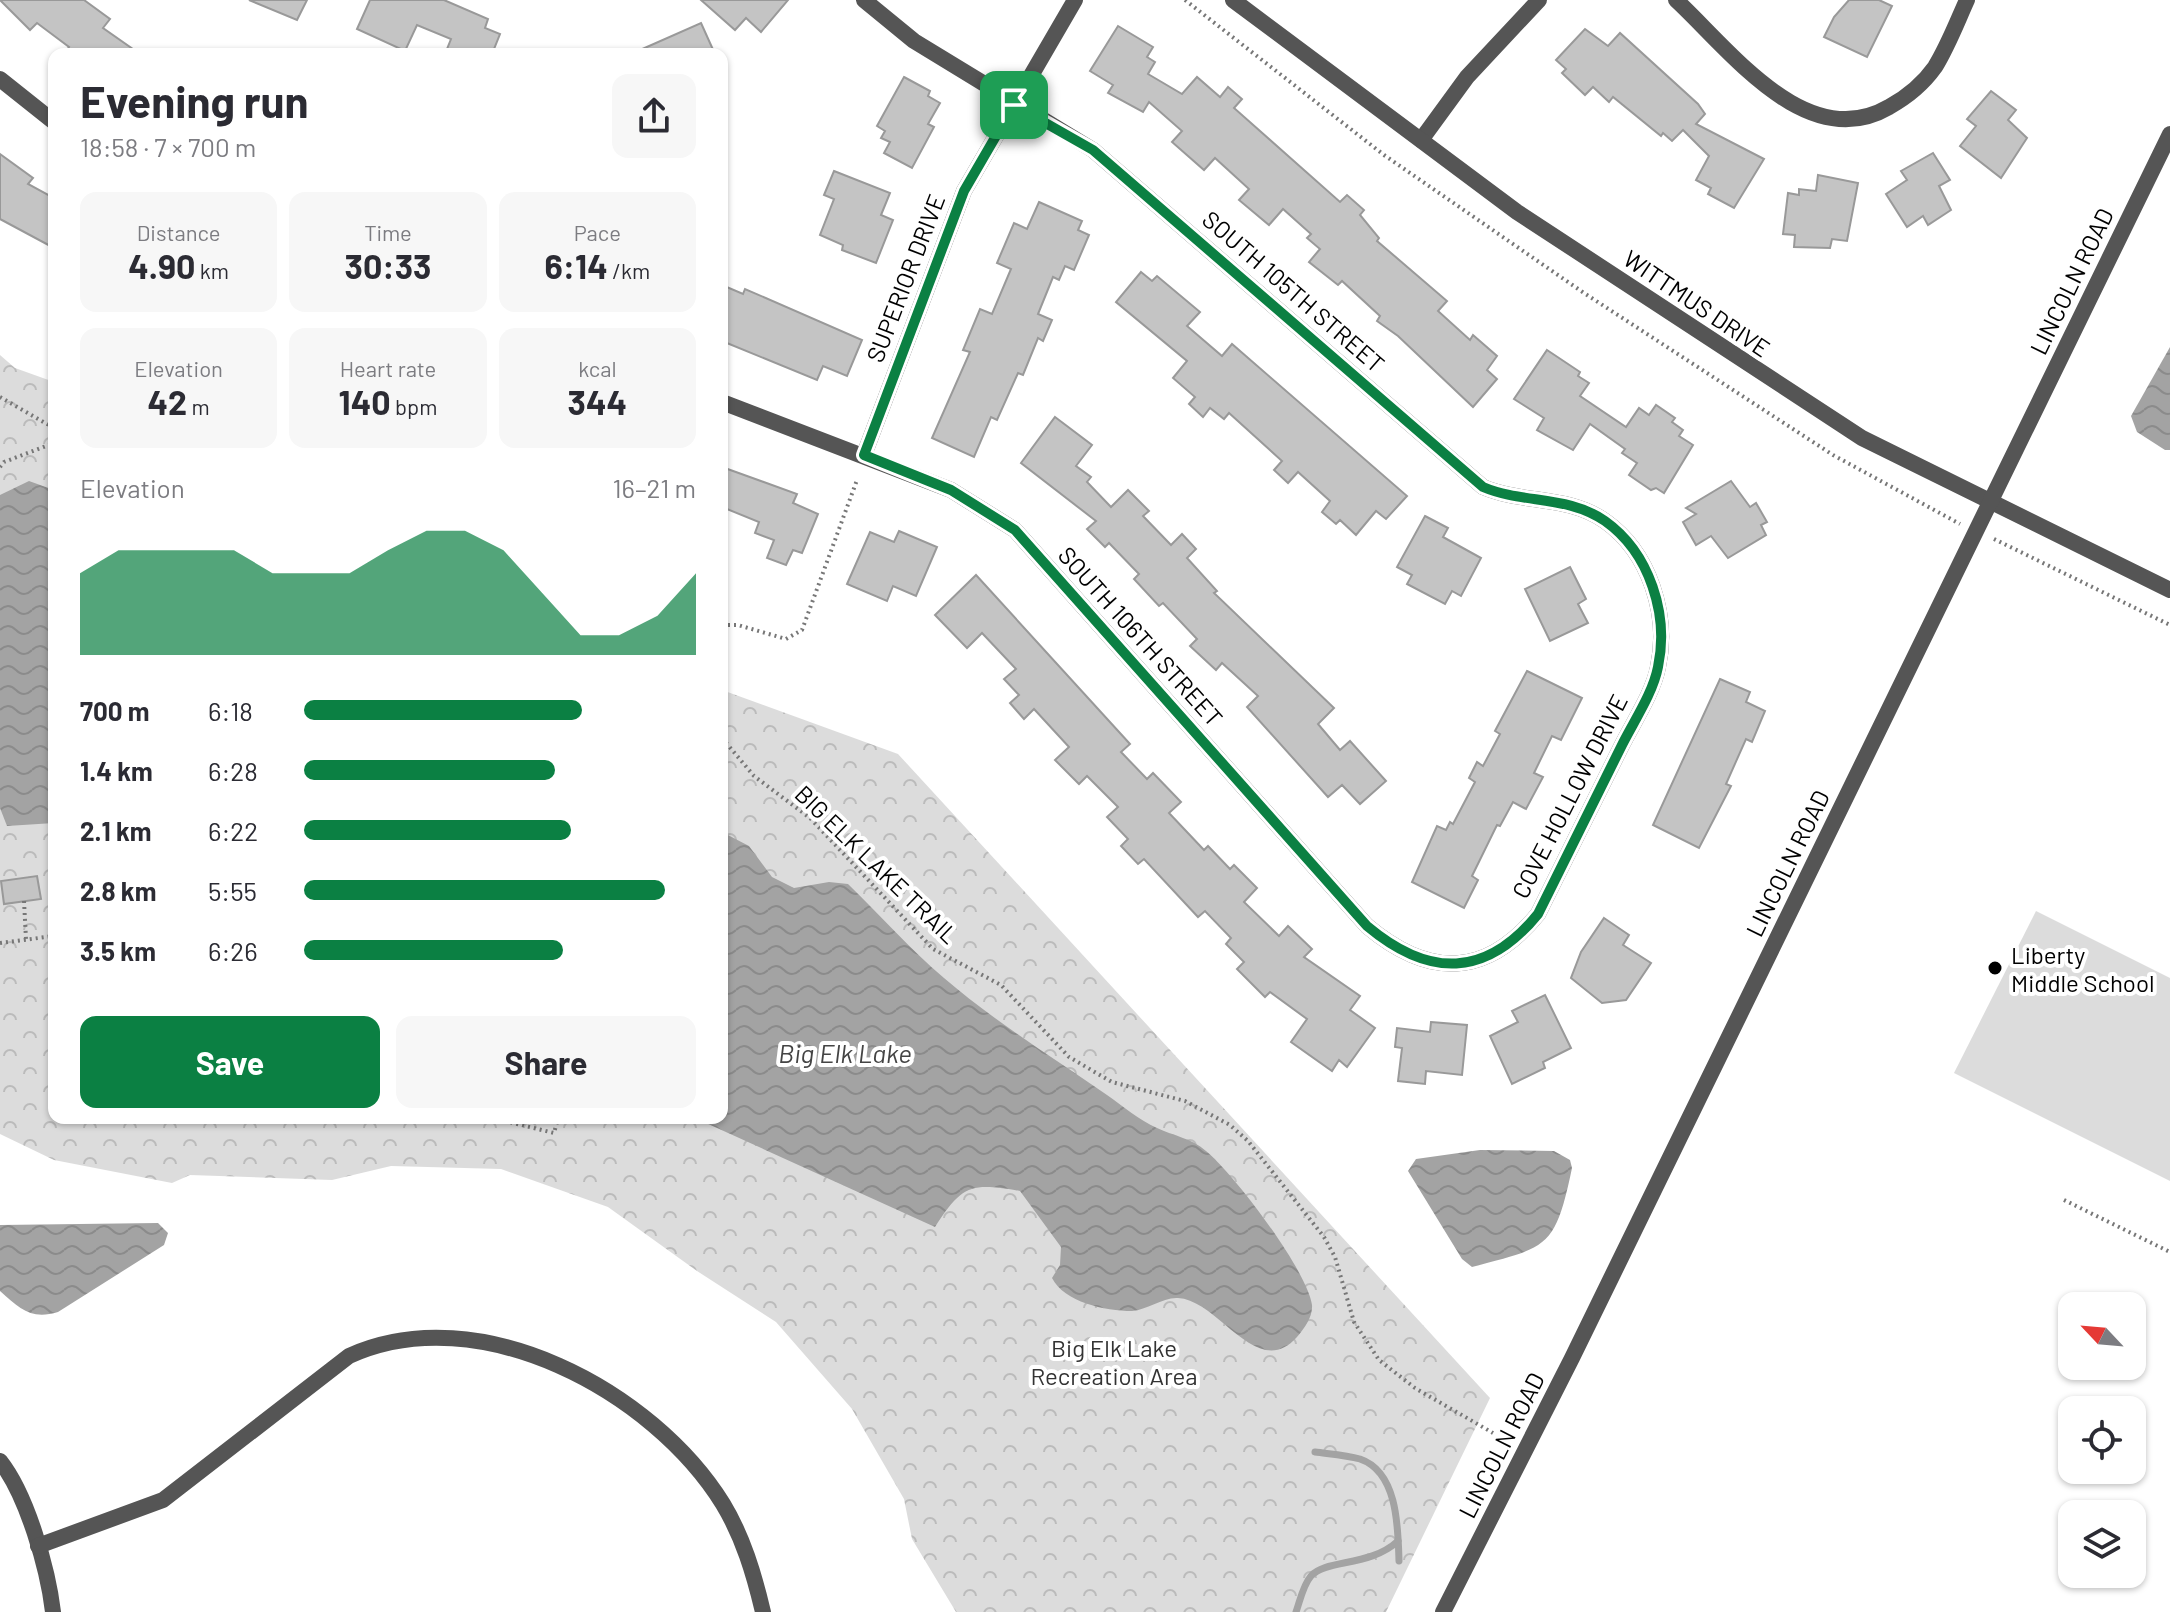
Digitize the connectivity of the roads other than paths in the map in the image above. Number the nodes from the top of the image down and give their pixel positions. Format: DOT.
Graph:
graph roads {
  1 [pos="864,0"];
  2 [pos="1075,0"];
  3 [pos="1233,0"];
  4 [pos="1539,0"];
  5 [pos="1676,0"];
  6 [pos="1967,0"];
  7 [pos="0,79"];
  8 [pos="1014,105"];
  9 [pos="48,117"];
  10 [pos="2170,134"];
  11 [pos="1421,140"];
  12 [pos="728,404"];
  13 [pos="864,455"];
  14 [pos="1990,501"];
  15 [pos="2170,590"];
  16 [pos="1663,622"];
  17 [pos="1473,962"];
  18 [pos="0,1461"];
  19 [pos="38,1546"];
  20 [pos="53,1612"];
  21 [pos="763,1612"];
  22 [pos="1443,1612"];
  1 -- 8 [label="street, SOUTH 105TH STREET"];
  2 -- 8 [label="street, SUPERIOR DRIVE"];
  3 -- 11 [label="street, WITTMUS DRIVE"];
  4 -- 11 [label="street"];
  5 -- 6 [label="street"];
  7 -- 9 [label="street"];
  8 -- 13 [label="street, SUPERIOR DRIVE"];
  8 -- 16 [label="street, SOUTH 105TH STREET"];
  10 -- 14 [label="street, LINCOLN ROAD"];
  11 -- 14 [label="street, WITTMUS DRIVE"];
  12 -- 13 [label="street, SOUTH 106TH STREET"];
  13 -- 17 [label="street, SOUTH 106TH STREET"];
  14 -- 15 [label="street, WITTMUS DRIVE"];
  14 -- 22 [label="street, LINCOLN ROAD"];
  16 -- 17 [label="street, COVE HOLLOW DRIVE"];
  18 -- 19 [label="street"];
  19 -- 20 [label="street"];
  19 -- 21 [label="street"];
}
